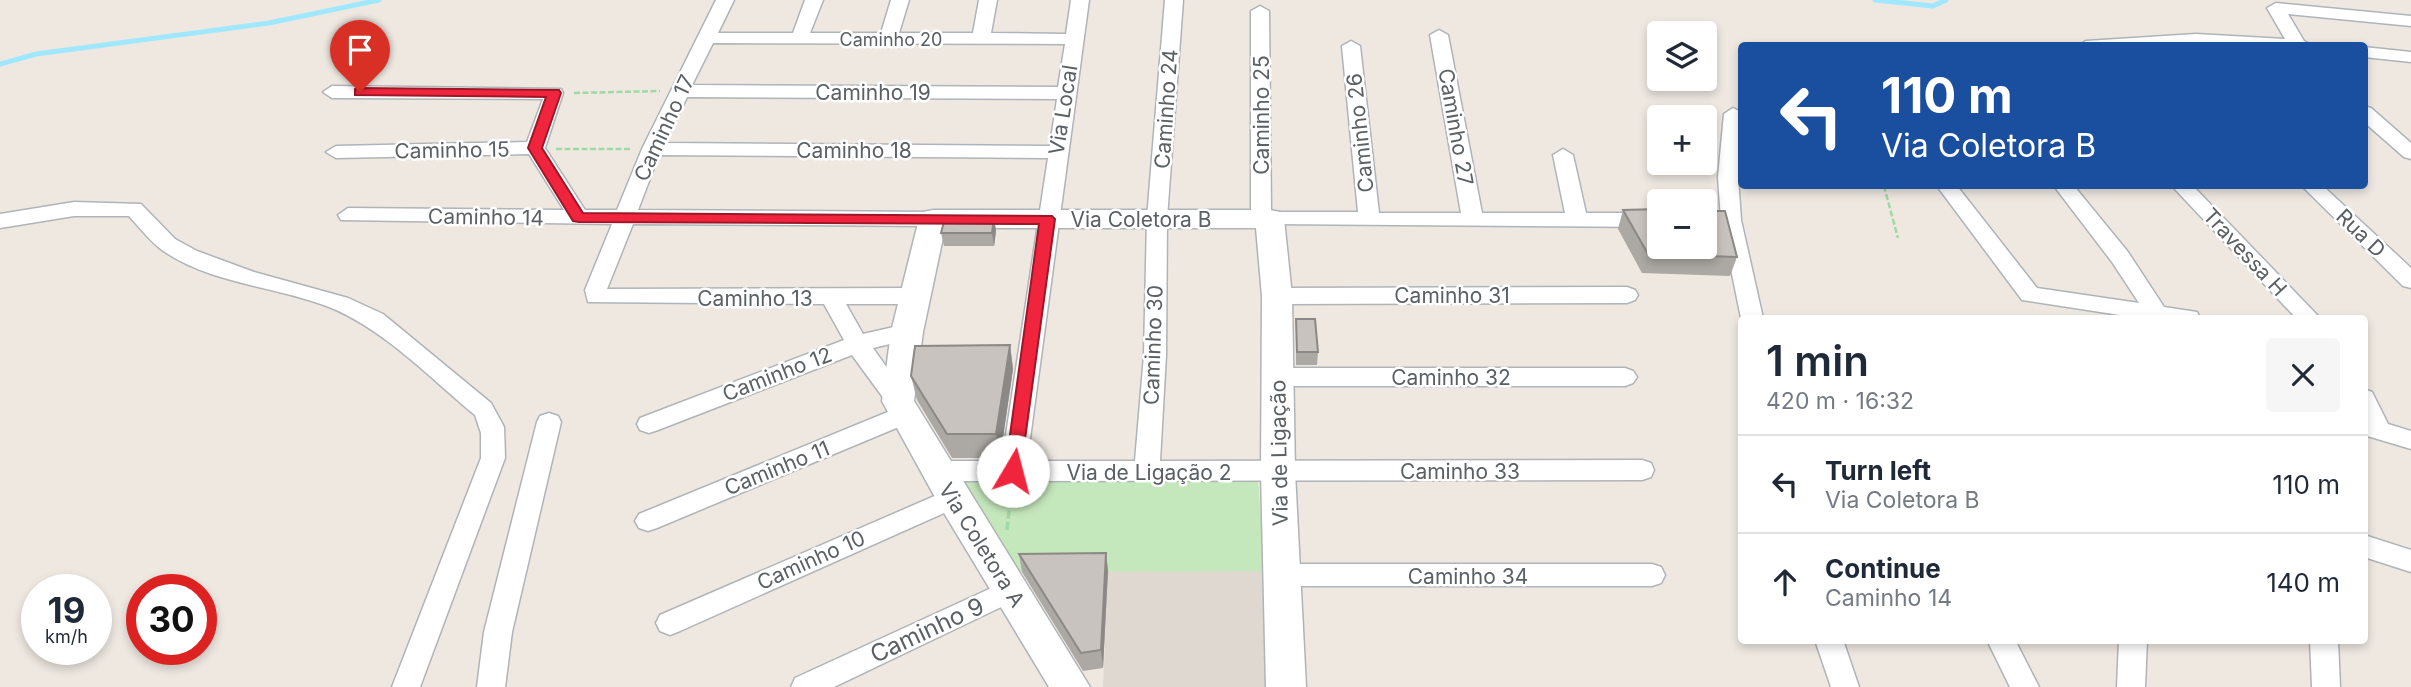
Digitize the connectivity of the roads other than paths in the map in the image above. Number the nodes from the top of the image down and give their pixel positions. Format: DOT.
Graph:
graph roads {
  1 [pos="725,0"];
  2 [pos="814,0"];
  3 [pos="900,0"];
  4 [pos="988,0"];
  5 [pos="1080,0"];
  6 [pos="1174,0"];
  7 [pos="1260,11"];
  8 [pos="2411,21"];
  9 [pos="1439,35"];
  10 [pos="707,38"];
  11 [pos="799,39"];
  12 [pos="888,39"];
  13 [pos="981,39"];
  14 [pos="1074,39"];
  15 [pos="2163,42"];
  16 [pos="2270,42"];
  17 [pos="2296,42"];
  18 [pos="1351,46"];
  19 [pos="2368,52"];
  20 [pos="2411,57"];
  21 [pos="680,91"];
  22 [pos="332,92"];
  23 [pos="1066,93"];
  24 [pos="1733,114"];
  25 [pos="2372,119"];
  26 [pos="2411,129"];
  27 [pos="535,148"];
  28 [pos="652,149"];
  29 [pos="336,152"];
  30 [pos="1056,152"];
  31 [pos="2411,153"];
  32 [pos="1563,155"];
  33 [pos="1949,189"];
  34 [pos="2066,189"];
  35 [pos="2185,189"];
  36 [pos="2315,189"];
  37 [pos="348,215"];
  38 [pos="579,218"];
  39 [pos="624,218"];
  40 [pos="1157,218"];
  41 [pos="933,219"];
  42 [pos="1047,219"];
  43 [pos="1266,219"];
  44 [pos="1369,219"];
  45 [pos="0,220"];
  46 [pos="1473,220"];
  47 [pos="1647,220"];
  48 [pos="1717,220"];
  49 [pos="1731,220"];
  50 [pos="1577,221"];
  51 [pos="2411,281"];
  52 [pos="1627,295"];
  53 [pos="914,296"];
  54 [pos="1277,296"];
  55 [pos="596,297"];
  56 [pos="831,297"];
  57 [pos="2157,313"];
  58 [pos="1751,315"];
  59 [pos="2170,315"];
  60 [pos="2306,315"];
  61 [pos="907,332"];
  62 [pos="857,344"];
  63 [pos="1277,377"];
  64 [pos="1625,377"];
  65 [pos="902,408"];
  66 [pos="549,422"];
  67 [pos="649,424"];
  68 [pos="2371,428"];
  69 [pos="2411,440"];
  70 [pos="1642,470"];
  71 [pos="1013,471"];
  72 [pos="1147,472"];
  73 [pos="1278,472"];
  74 [pos="945,485"];
  75 [pos="648,521"];
  76 [pos="2368,547"];
  77 [pos="2411,561"];
  78 [pos="1283,575"];
  79 [pos="1652,575"];
  80 [pos="1007,584"];
  81 [pos="670,623"];
  82 [pos="1830,644"];
  83 [pos="2003,644"];
  84 [pos="2133,644"];
  85 [pos="2324,644"];
  86 [pos="405,687"];
  87 [pos="491,687"];
  88 [pos="805,687"];
  89 [pos="1070,687"];
  90 [pos="1286,687"];
  91 [pos="1845,687"];
  92 [pos="2025,687"];
  93 [pos="2131,687"];
  94 [pos="2326,687"];
  1 -- 10 [label="street, Caminho 17"];
  2 -- 11 [label="street"];
  3 -- 12 [label="street"];
  4 -- 13 [label="street"];
  5 -- 14 [label="street, Via Local"];
  6 -- 40 [label="street, Caminho 24"];
  7 -- 43 [label="street, Caminho 25"];
  8 -- 17 [label="street"];
  9 -- 46 [label="street, Caminho 27"];
  10 -- 11 [label="street, Caminho 20"];
  10 -- 21 [label="street, Caminho 17"];
  11 -- 12 [label="street, Caminho 20"];
  12 -- 13 [label="street, Caminho 20"];
  13 -- 14 [label="street, Caminho 20"];
  14 -- 23 [label="street, Via Local"];
  15 -- 16 [label="street"];
  18 -- 44 [label="street, Caminho 26"];
  19 -- 20 [label="street"];
  21 -- 23 [label="street, Caminho 19"];
  21 -- 28 [label="street, Caminho 17"];
  22 -- 27 [label="street"];
  23 -- 30 [label="street, Via Local"];
  24 -- 49 [label="street"];
  25 -- 26 [label="street"];
  25 -- 31 [label="street"];
  27 -- 29 [label="street, Caminho 15"];
  27 -- 38 [label="street"];
  28 -- 30 [label="street, Caminho 18"];
  28 -- 39 [label="street, Caminho 17"];
  30 -- 42 [label="street, Via Local"];
  32 -- 50 [label="street"];
  33 -- 57 [label="street"];
  34 -- 57 [label="street"];
  35 -- 60 [label="street, Travessa H"];
  36 -- 51 [label="street, Rua D"];
  37 -- 38 [label="street, Caminho 14"];
  38 -- 39 [label="street, Caminho 14"];
  39 -- 41 [label="street, Via Coletora B"];
  39 -- 55 [label="street, Caminho 17"];
  40 -- 42 [label="street, Via Coletora B"];
  40 -- 43 [label="street, Via Coletora B"];
  40 -- 72 [label="street, Caminho 30"];
  41 -- 42 [label="street, Via Coletora B"];
  41 -- 53 [label="street"];
  42 -- 71 [label="street, Via Local"];
  43 -- 44 [label="street, Via Coletora B"];
  43 -- 54 [label="street, Via de Ligação"];
  44 -- 46 [label="street, Via Coletora B"];
  45 -- 86 [label="street"];
  46 -- 50 [label="street, Via Coletora B"];
  47 -- 50 [label="street, Via Coletora B"];
  48 -- 49 [label="street"];
  49 -- 58 [label="street"];
  52 -- 54 [label="street, Caminho 31"];
  53 -- 56 [label="street, Caminho 13"];
  53 -- 61 [label="street"];
  54 -- 63 [label="street, Via de Ligação"];
  55 -- 56 [label="street, Caminho 13"];
  56 -- 62 [label="street, Via Coletora A"];
  57 -- 59 [label="street"];
  61 -- 62 [label="street, Caminho 12"];
  61 -- 65 [label="street"];
  62 -- 65 [label="street, Via Coletora A"];
  62 -- 67 [label="street, Caminho 12"];
  63 -- 64 [label="street, Caminho 32"];
  63 -- 73 [label="street, Via de Ligação"];
  65 -- 74 [label="street, Via Coletora A"];
  65 -- 75 [label="street, Caminho 11"];
  66 -- 87 [label="street"];
  68 -- 69 [label="street"];
  70 -- 73 [label="street, Caminho 33"];
  71 -- 72 [label="street, Via de Ligação 2"];
  71 -- 74 [label="street, Via de Ligação 2"];
  72 -- 73 [label="street, Via de Ligação 2"];
  73 -- 78 [label="street, Via de Ligação"];
  74 -- 80 [label="street, Via Coletora A"];
  74 -- 81 [label="street, Caminho 10"];
  76 -- 77 [label="street"];
  78 -- 79 [label="street, Caminho 34"];
  78 -- 90 [label="street, Via de Ligação"];
  80 -- 88 [label="street, Caminho 9"];
  80 -- 89 [label="street, Via Coletora A"];
  82 -- 91 [label="street"];
  83 -- 92 [label="street"];
  84 -- 93 [label="street"];
  85 -- 94 [label="street"];
}
